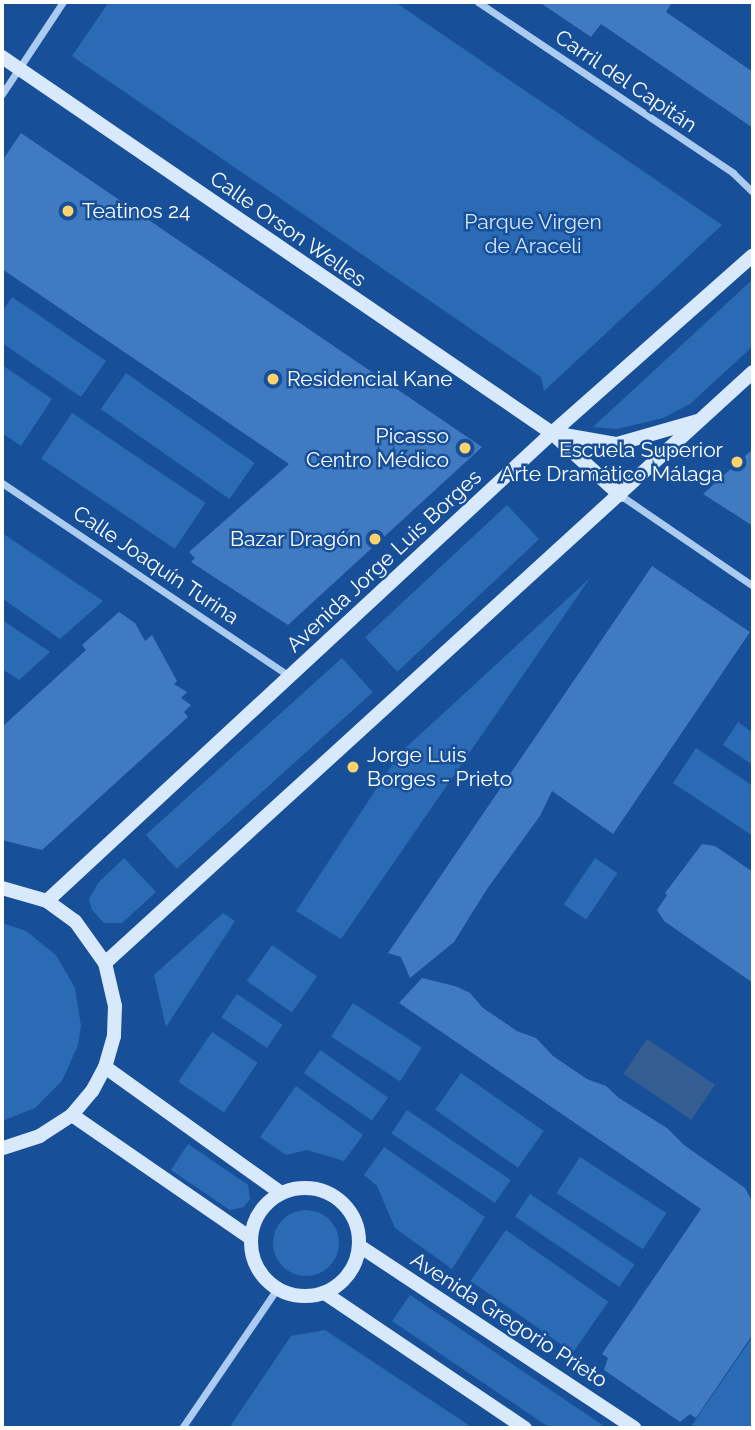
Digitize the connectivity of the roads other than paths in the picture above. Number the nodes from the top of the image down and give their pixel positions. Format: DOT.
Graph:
graph roads {
  1 [pos="62,2"];
  2 [pos="478,2"];
  3 [pos="2,57"];
  4 [pos="19,69"];
  5 [pos="2,94"];
  6 [pos="753,192"];
  7 [pos="753,255"];
  8 [pos="753,372"];
  9 [pos="702,419"];
  10 [pos="552,433"];
  11 [pos="2,483"];
  12 [pos="620,495"];
  13 [pos="753,586"];
  14 [pos="291,677"];
  15 [pos="2,887"];
  16 [pos="47,901"];
  17 [pos="105,963"];
  18 [pos="105,1067"];
  19 [pos="72,1115"];
  20 [pos="2,1147"];
  21 [pos="281,1194"];
  22 [pos="249,1237"];
  23 [pos="361,1247"];
  24 [pos="276,1290"];
  25 [pos="326,1294"];
  26 [pos="182,1428"];
  27 [pos="525,1428"];
  28 [pos="634,1428"];
  1 -- 4 [label="street"];
  2 -- 6 [label="street, Carril del Capitán"];
  3 -- 4 [label="street, Calle Orson Welles"];
  4 -- 5 [label="street"];
  4 -- 10 [label="street, Calle Orson Welles"];
  7 -- 10 [label="street, Avenida Jorge Luis Borges"];
  8 -- 9 [label="street"];
  9 -- 10 [label="street, Calle Orson Welles"];
  9 -- 12 [label="street"];
  10 -- 12 [label="street, Calle Orson Welles"];
  10 -- 14 [label="street, Avenida Jorge Luis Borges"];
  11 -- 14 [label="street, Calle Joaquín Turina"];
  12 -- 13 [label="street"];
  12 -- 17 [label="street"];
  14 -- 16 [label="street, Avenida Jorge Luis Borges"];
  15 -- 16 [label="street"];
  16 -- 17 [label="street"];
  17 -- 18 [label="street"];
  18 -- 19 [label="street"];
  18 -- 21 [label="street"];
  19 -- 20 [label="street"];
  19 -- 22 [label="street"];
  21 -- 22 [label="street"];
  21 -- 23 [label="street"];
  22 -- 24 [label="street"];
  23 -- 25 [label="street"];
  23 -- 28 [label="street, Avenida Gregorio Prieto"];
  24 -- 25 [label="street"];
  24 -- 26 [label="street"];
  25 -- 27 [label="street"];
}
